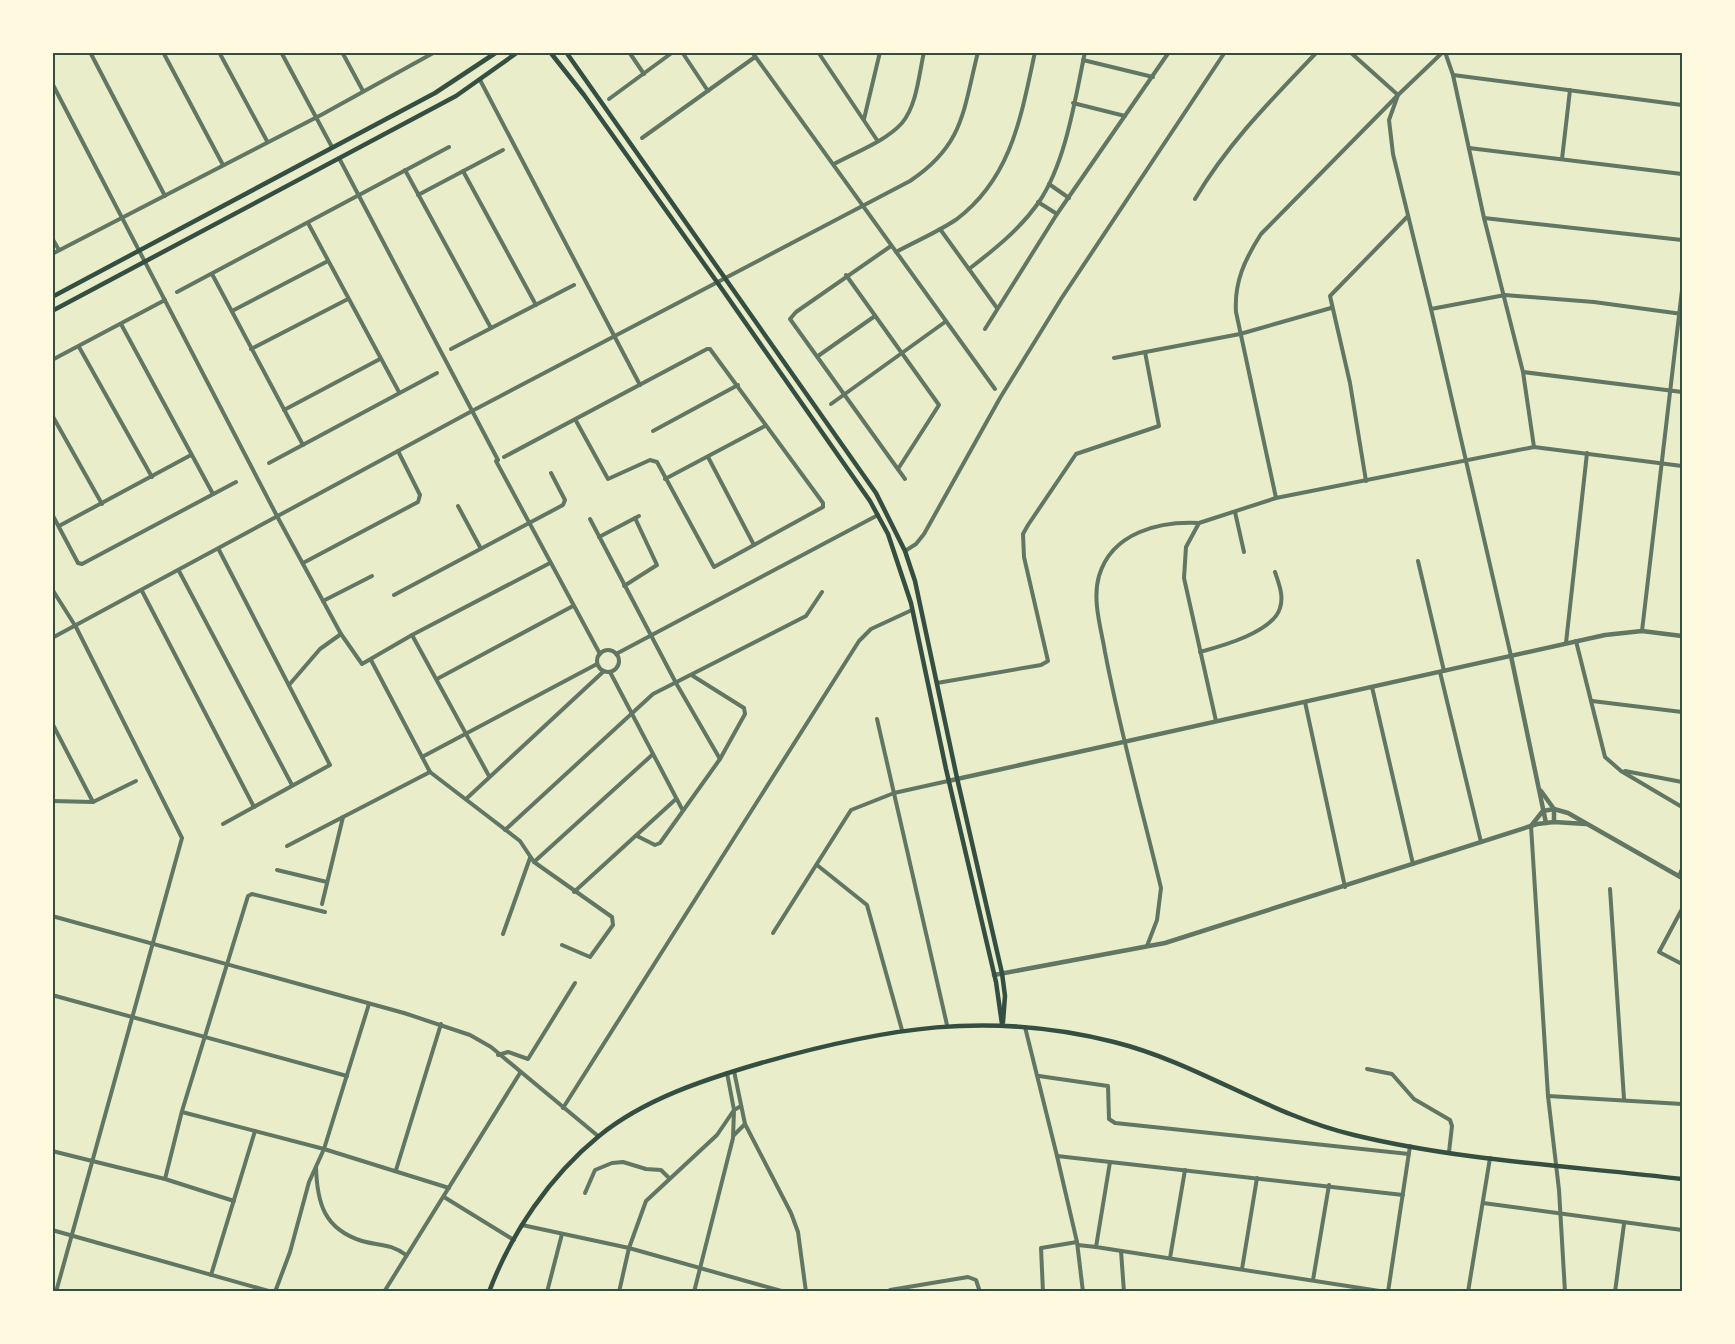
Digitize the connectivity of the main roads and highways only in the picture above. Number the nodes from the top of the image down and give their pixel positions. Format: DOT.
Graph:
graph roads {
  1 [pos="497,52"];
  2 [pos="518,52"];
  3 [pos="550,52"];
  4 [pos="568,54"];
  5 [pos="52,297"];
  6 [pos="52,311"];
  7 [pos="1002,1024"];
  8 [pos="1683,1179"];
  9 [pos="489,1292"];
  1 -- 5 [label="main road"];
  2 -- 6 [label="main road"];
  3 -- 7 [label="main road"];
  4 -- 7 [label="main road"];
  7 -- 8 [label="main road"];
  7 -- 9 [label="main road"];
}
